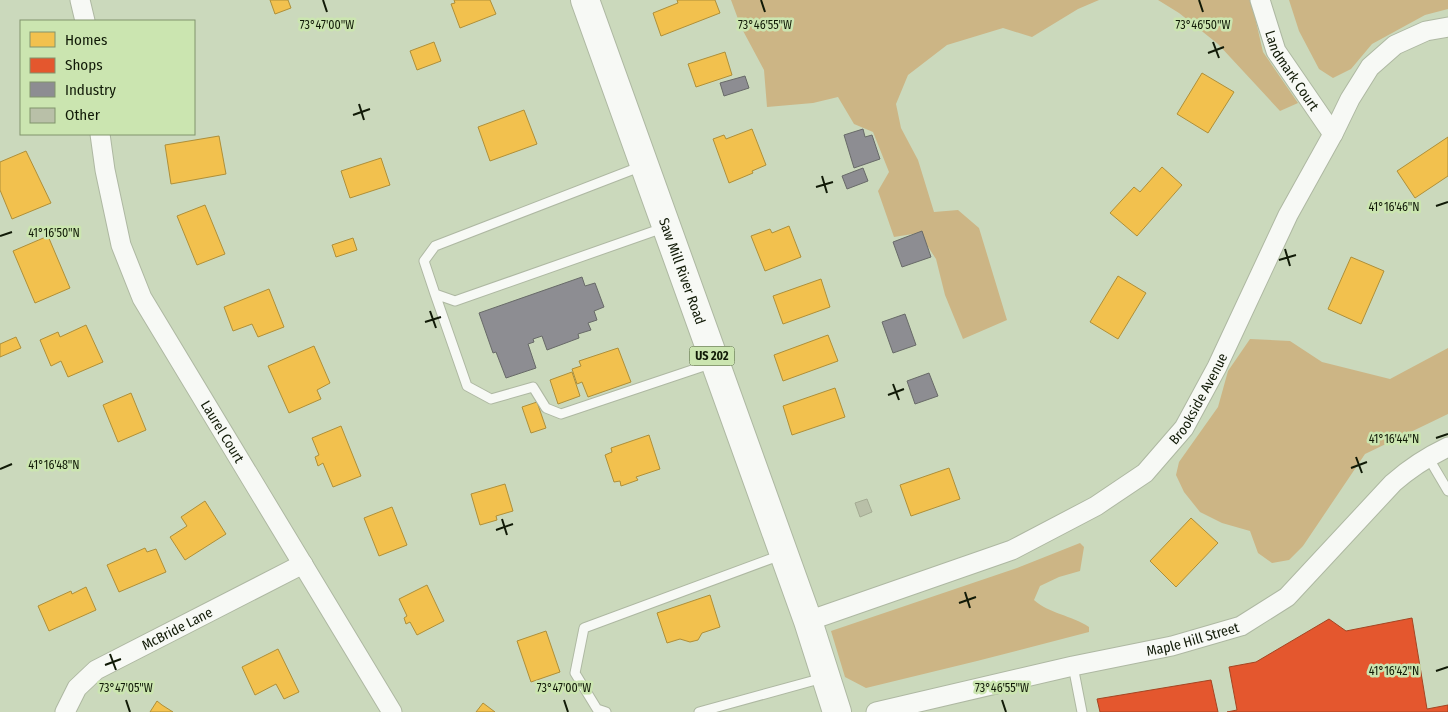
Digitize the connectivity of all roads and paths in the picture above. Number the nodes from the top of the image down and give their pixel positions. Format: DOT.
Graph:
graph roads {
  1 [pos="80,0"];
  2 [pos="585,0"];
  3 [pos="1260,0"];
  4 [pos="85,20"];
  5 [pos="1448,27"];
  6 [pos="1333,134"];
  7 [pos="100,135"];
  8 [pos="644,165"];
  9 [pos="666,227"];
  10 [pos="435,294"];
  11 [pos="714,362"];
  12 [pos="1448,447"];
  13 [pos="1428,457"];
  14 [pos="1448,492"];
  15 [pos="783,554"];
  16 [pos="303,564"];
  17 [pos="808,621"];
  18 [pos="1073,666"];
  19 [pos="826,677"];
  20 [pos="65,711"];
  21 [pos="392,712"];
  22 [pos="606,712"];
  23 [pos="699,712"];
  24 [pos="836,712"];
  25 [pos="876,712"];
  26 [pos="1082,712"];
  1 -- 4 [label="street"];
  2 -- 8 [label="highway, Saw Mill River Road / US 202"];
  3 -- 6 [label="street, Landmark Court"];
  5 -- 6 [label="street, Brookside Avenue"];
  6 -- 17 [label="street, Brookside Avenue"];
  7 -- 16 [label="street, Laurel Court"];
  8 -- 9 [label="highway, Saw Mill River Road / US 202"];
  8 -- 10 [label="lane"];
  9 -- 10 [label="lane"];
  9 -- 11 [label="highway, Saw Mill River Road / US 202"];
  10 -- 11 [label="lane"];
  11 -- 15 [label="highway, Saw Mill River Road / US 202"];
  12 -- 13 [label="street, Maple Hill Street"];
  13 -- 14 [label="lane"];
  13 -- 18 [label="street, Maple Hill Street"];
  15 -- 17 [label="highway, Saw Mill River Road / US 202"];
  15 -- 22 [label="lane"];
  16 -- 20 [label="street, McBride Lane"];
  16 -- 21 [label="street, Laurel Court"];
  17 -- 19 [label="highway, Saw Mill River Road / US 202"];
  18 -- 25 [label="street, Maple Hill Street"];
  18 -- 26 [label="lane"];
  19 -- 23 [label="lane"];
  19 -- 24 [label="highway, Saw Mill River Road / US 202"];
}
